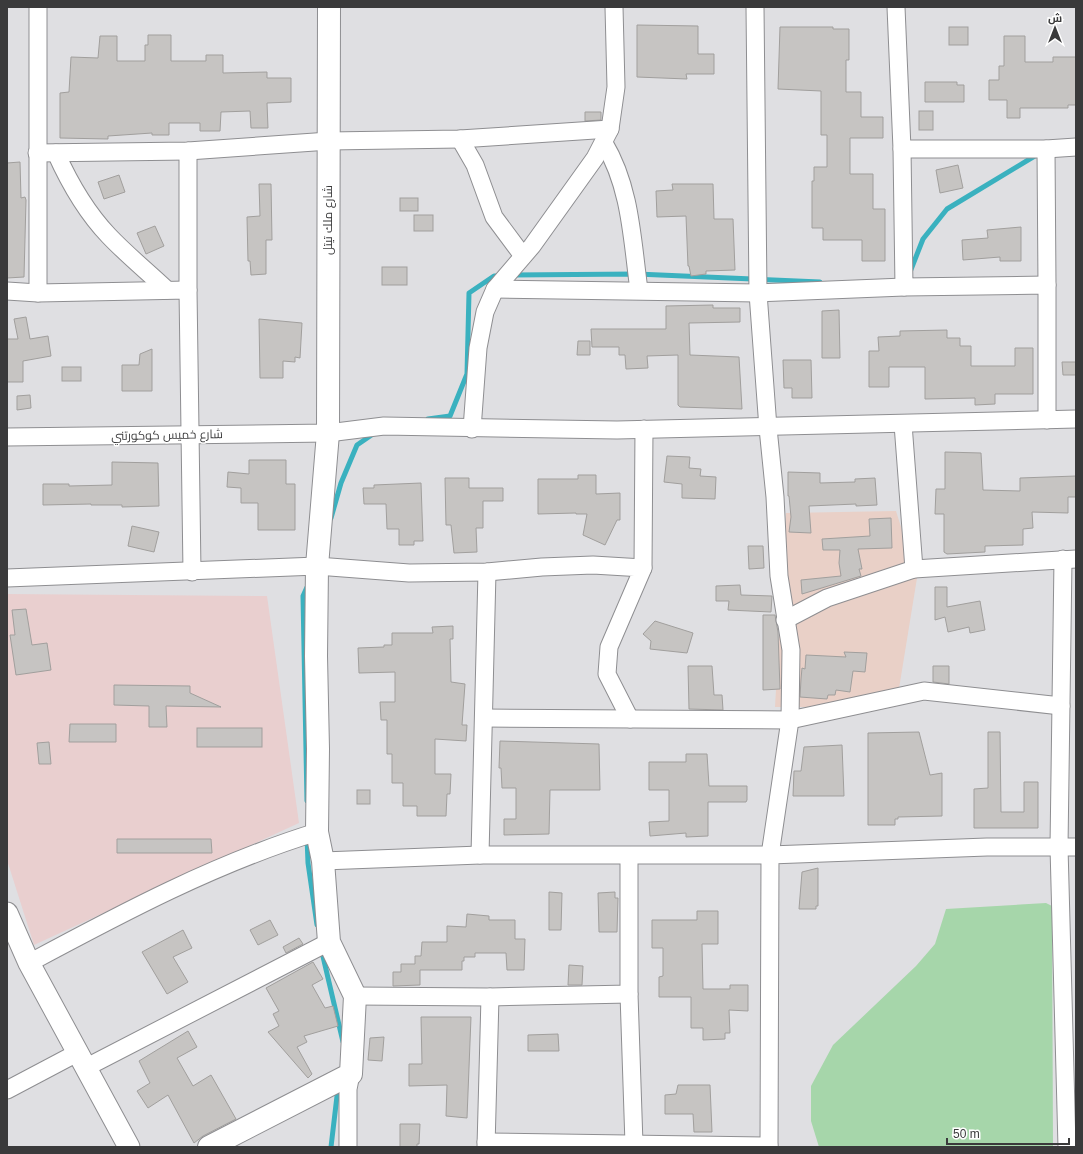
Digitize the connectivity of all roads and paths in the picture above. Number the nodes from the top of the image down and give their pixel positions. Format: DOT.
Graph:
graph roads {
  1 [pos="38,7"];
  2 [pos="329,7"];
  3 [pos="614,7"];
  4 [pos="755,7"];
  5 [pos="896,7"];
  6 [pos="607,136"];
  7 [pos="460,139"];
  8 [pos="328,141"];
  9 [pos="1076,147"];
  10 [pos="902,149"];
  11 [pos="1046,149"];
  12 [pos="188,151"];
  13 [pos="56,153"];
  14 [pos="37,154"];
  15 [pos="523,256"];
  16 [pos="1047,285"];
  17 [pos="904,287"];
  18 [pos="496,289"];
  19 [pos="167,290"];
  20 [pos="188,290"];
  21 [pos="639,290"];
  22 [pos="7,291"];
  23 [pos="38,293"];
  24 [pos="758,293"];
  25 [pos="1076,419"];
  26 [pos="1047,420"];
  27 [pos="903,424"];
  28 [pos="472,428"];
  29 [pos="768,428"];
  30 [pos="644,429"];
  31 [pos="328,433"];
  32 [pos="189,434"];
  33 [pos="7,437"];
  34 [pos="1069,559"];
  35 [pos="317,566"];
  36 [pos="643,568"];
  37 [pos="914,569"];
  38 [pos="192,572"];
  39 [pos="487,572"];
  40 [pos="7,578"];
  41 [pos="785,620"];
  42 [pos="1061,706"];
  43 [pos="484,718"];
  44 [pos="630,719"];
  45 [pos="790,720"];
  46 [pos="317,832"];
  47 [pos="1059,847"];
  48 [pos="1076,847"];
  49 [pos="770,855"];
  50 [pos="480,856"];
  51 [pos="629,856"];
  52 [pos="323,861"];
  53 [pos="7,913"];
  54 [pos="328,942"];
  55 [pos="29,963"];
  56 [pos="629,994"];
  57 [pos="355,996"];
  58 [pos="490,997"];
  59 [pos="81,1060"];
  60 [pos="351,1074"];
  61 [pos="7,1090"];
  62 [pos="1070,1143"];
  63 [pos="634,1144"];
  64 [pos="486,1145"];
  65 [pos="129,1147"];
  66 [pos="210,1147"];
  67 [pos="348,1147"];
  68 [pos="769,1147"];
  1 -- 14 [label="street"];
  2 -- 8 [label="main road, شارع ملك تيتل"];
  3 -- 6 [label="street"];
  4 -- 24 [label="street"];
  5 -- 10 [label="street"];
  6 -- 7 [label="street"];
  6 -- 15 [label="street"];
  6 -- 21 [label="street"];
  7 -- 8 [label="street"];
  7 -- 15 [label="street"];
  8 -- 12 [label="street"];
  8 -- 31 [label="main road, شارع ملك تيتل"];
  9 -- 11 [label="street"];
  10 -- 11 [label="street"];
  10 -- 17 [label="street"];
  11 -- 16 [label="street"];
  12 -- 13 [label="street"];
  12 -- 20 [label="street"];
  13 -- 14 [label="street"];
  13 -- 19 [label="street"];
  14 -- 23 [label="street"];
  15 -- 18 [label="street"];
  16 -- 17 [label="street"];
  16 -- 26 [label="street"];
  17 -- 24 [label="street"];
  18 -- 21 [label="street"];
  18 -- 28 [label="street"];
  19 -- 20 [label="street"];
  19 -- 23 [label="street"];
  20 -- 32 [label="street"];
  21 -- 24 [label="street"];
  22 -- 23 [label="street"];
  24 -- 29 [label="street"];
  25 -- 26 [label="street, شارع خميس كوكورتني"];
  26 -- 27 [label="street, شارع خميس كوكورتني"];
  27 -- 29 [label="street, شارع خميس كوكورتني"];
  27 -- 37 [label="street"];
  28 -- 30 [label="street, شارع خميس كوكورتني"];
  28 -- 31 [label="street, شارع خميس كوكورتني"];
  29 -- 30 [label="street, شارع خميس كوكورتني"];
  29 -- 41 [label="street"];
  30 -- 36 [label="street"];
  31 -- 32 [label="street, شارع خميس كوكورتني"];
  31 -- 35 [label="main road, شارع ملك تيتل"];
  32 -- 33 [label="street, شارع خميس كوكورتني"];
  32 -- 38 [label="street"];
  34 -- 37 [label="street"];
  34 -- 42 [label="street"];
  35 -- 38 [label="street"];
  35 -- 39 [label="street"];
  35 -- 46 [label="main road, شارع ملك تيتل"];
  36 -- 39 [label="street"];
  36 -- 44 [label="street"];
  37 -- 41 [label="street"];
  38 -- 40 [label="street"];
  39 -- 43 [label="street"];
  41 -- 45 [label="street"];
  42 -- 45 [label="street"];
  42 -- 47 [label="street"];
  43 -- 44 [label="street"];
  43 -- 50 [label="street"];
  44 -- 45 [label="street"];
  45 -- 49 [label="street"];
  46 -- 52 [label="main road, شارع ملك تيتل"];
  46 -- 55 [label="street"];
  47 -- 48 [label="street"];
  47 -- 49 [label="street"];
  47 -- 62 [label="street"];
  49 -- 51 [label="street"];
  49 -- 68 [label="street"];
  50 -- 51 [label="street"];
  50 -- 52 [label="street"];
  51 -- 56 [label="street"];
  52 -- 54 [label="main road, شارع ملك تيتل"];
  53 -- 55 [label="street"];
  54 -- 57 [label="main road"];
  54 -- 59 [label="street"];
  55 -- 59 [label="street"];
  56 -- 58 [label="street"];
  56 -- 63 [label="street"];
  57 -- 58 [label="street"];
  57 -- 60 [label="main road"];
  58 -- 64 [label="street"];
  59 -- 61 [label="street"];
  59 -- 65 [label="street"];
  60 -- 66 [label="main road"];
  60 -- 67 [label="street"];
  63 -- 64 [label="street"];
  63 -- 68 [label="street"];
}
